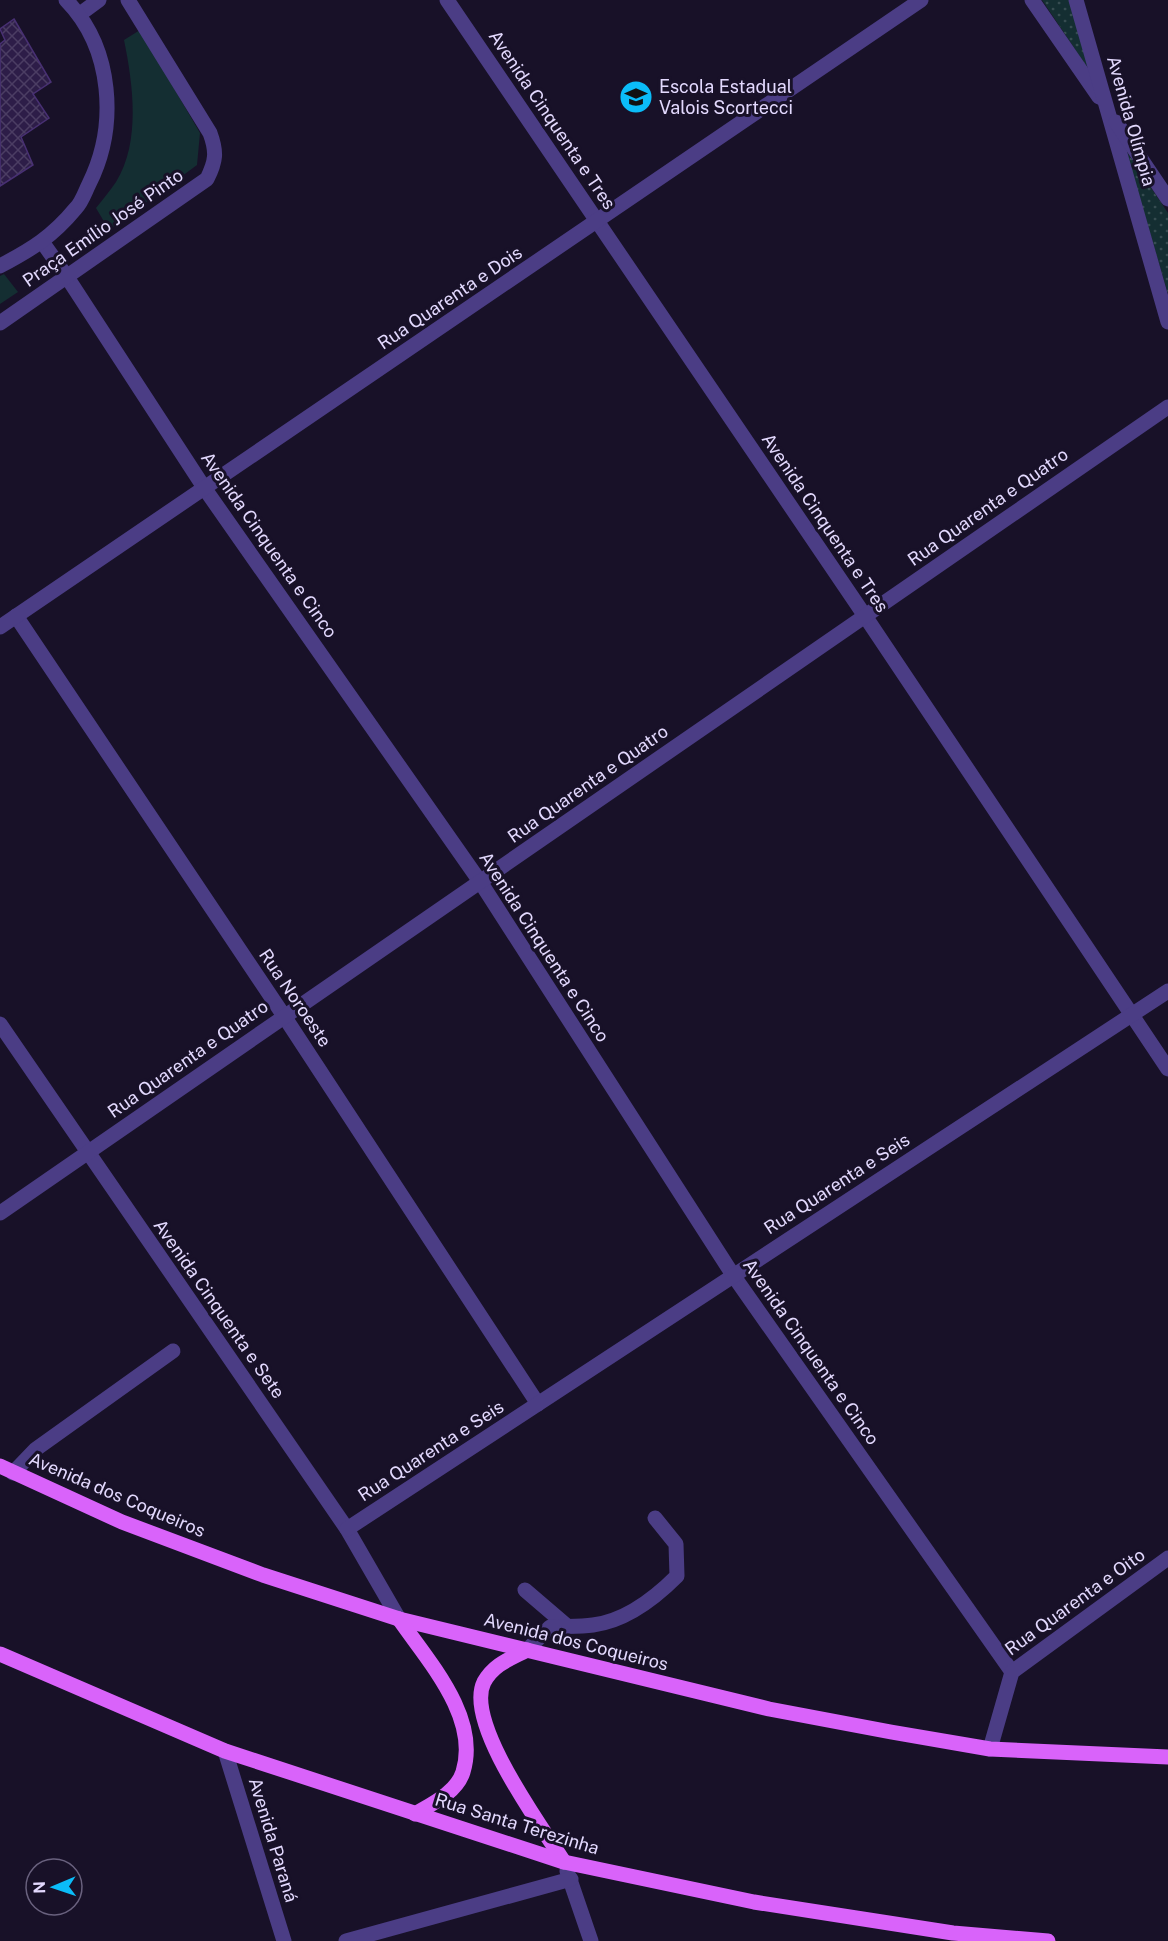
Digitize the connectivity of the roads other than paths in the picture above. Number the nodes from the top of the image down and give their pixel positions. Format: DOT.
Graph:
graph roads {
  1 [pos="66,0"];
  2 [pos="99,0"];
  3 [pos="128,0"];
  4 [pos="447,0"];
  5 [pos="921,0"];
  6 [pos="1032,0"];
  7 [pos="1076,0"];
  8 [pos="80,14"];
  9 [pos="1107,109"];
  10 [pos="1168,199"];
  11 [pos="597,221"];
  12 [pos="43,243"];
  13 [pos="0,266"];
  14 [pos="67,277"];
  15 [pos="1168,322"];
  16 [pos="0,323"];
  17 [pos="1168,407"];
  18 [pos="205,489"];
  19 [pos="16,616"];
  20 [pos="865,616"];
  21 [pos="0,627"];
  22 [pos="481,883"];
  23 [pos="1168,991"];
  24 [pos="284,1016"];
  25 [pos="1130,1016"];
  26 [pos="0,1024"];
  27 [pos="1168,1069"];
  28 [pos="87,1153"];
  29 [pos="0,1213"];
  30 [pos="733,1275"];
  31 [pos="173,1351"];
  32 [pos="538,1404"];
  33 [pos="6,1469"];
  34 [pos="655,1518"];
  35 [pos="347,1529"];
  36 [pos="1168,1558"];
  37 [pos="525,1590"];
  38 [pos="399,1619"];
  39 [pos="567,1626"];
  40 [pos="527,1650"];
  41 [pos="0,1654"];
  42 [pos="1012,1672"];
  43 [pos="990,1749"];
  44 [pos="225,1751"];
  45 [pos="1168,1757"];
  46 [pos="416,1814"];
  47 [pos="564,1862"];
  48 [pos="571,1879"];
  49 [pos="284,1941"];
  50 [pos="346,1941"];
  51 [pos="591,1941"];
  52 [pos="1048,1941"];
  1 -- 8 [label="street"];
  2 -- 8 [label="street"];
  3 -- 14 [label="street, Praça Emílio José Pinto"];
  4 -- 11 [label="street, Avenida Cinquenta e Tres"];
  5 -- 11 [label="street, Rua Quarenta e Dois"];
  6 -- 9 [label="street"];
  7 -- 9 [label="street, Avenida Olímpia"];
  8 -- 12 [label="street"];
  9 -- 10 [label="street"];
  9 -- 15 [label="street, Avenida Olímpia"];
  11 -- 18 [label="street, Rua Quarenta e Dois"];
  11 -- 20 [label="street, Avenida Cinquenta e Tres"];
  12 -- 13 [label="street"];
  12 -- 14 [label="street, Avenida Cinquenta e Cinco"];
  14 -- 16 [label="street, Praça Emílio José Pinto"];
  14 -- 18 [label="street, Avenida Cinquenta e Cinco"];
  17 -- 20 [label="street, Rua Quarenta e Quatro"];
  18 -- 19 [label="street, Rua Quarenta e Dois"];
  18 -- 22 [label="street, Avenida Cinquenta e Cinco"];
  19 -- 21 [label="street, Rua Quarenta e Dois"];
  19 -- 24 [label="street, Rua Noroeste"];
  20 -- 22 [label="street, Rua Quarenta e Quatro"];
  20 -- 25 [label="street, Avenida Cinquenta e Tres"];
  22 -- 24 [label="street, Rua Quarenta e Quatro"];
  22 -- 30 [label="street, Avenida Cinquenta e Cinco"];
  23 -- 25 [label="street, Rua Quarenta e Seis"];
  24 -- 28 [label="street, Rua Quarenta e Quatro"];
  24 -- 32 [label="street, Rua Noroeste"];
  25 -- 27 [label="street, Avenida Cinquenta e Tres"];
  25 -- 30 [label="street, Rua Quarenta e Seis"];
  26 -- 28 [label="street, Avenida Cinquenta e Sete"];
  28 -- 29 [label="street, Rua Quarenta e Quatro"];
  28 -- 35 [label="street, Avenida Cinquenta e Sete"];
  30 -- 32 [label="street, Rua Quarenta e Seis"];
  30 -- 42 [label="street, Avenida Cinquenta e Cinco"];
  31 -- 33 [label="street"];
  32 -- 35 [label="street, Rua Quarenta e Seis"];
  33 -- 38 [label="main road, Avenida dos Coqueiros"];
  34 -- 39 [label="street"];
  35 -- 38 [label="street, Avenida Cinquenta e Sete"];
  36 -- 42 [label="street, Rua Quarenta e Oito"];
  37 -- 39 [label="street"];
  38 -- 40 [label="main road, Avenida dos Coqueiros"];
  38 -- 46 [label="main road"];
  39 -- 40 [label="street"];
  40 -- 43 [label="main road, Avenida dos Coqueiros"];
  40 -- 47 [label="main road"];
  41 -- 44 [label="main road, Rua Santa Terezinha"];
  42 -- 43 [label="street, Rua Quarenta e Oito"];
  43 -- 45 [label="main road, Avenida dos Coqueiros"];
  44 -- 46 [label="main road, Rua Santa Terezinha"];
  44 -- 49 [label="street, Avenida Paraná"];
  46 -- 47 [label="main road, Rua Santa Terezinha"];
  47 -- 48 [label="street"];
  47 -- 52 [label="main road, Rua Santa Terezinha"];
  48 -- 50 [label="street"];
  48 -- 51 [label="street"];
}
